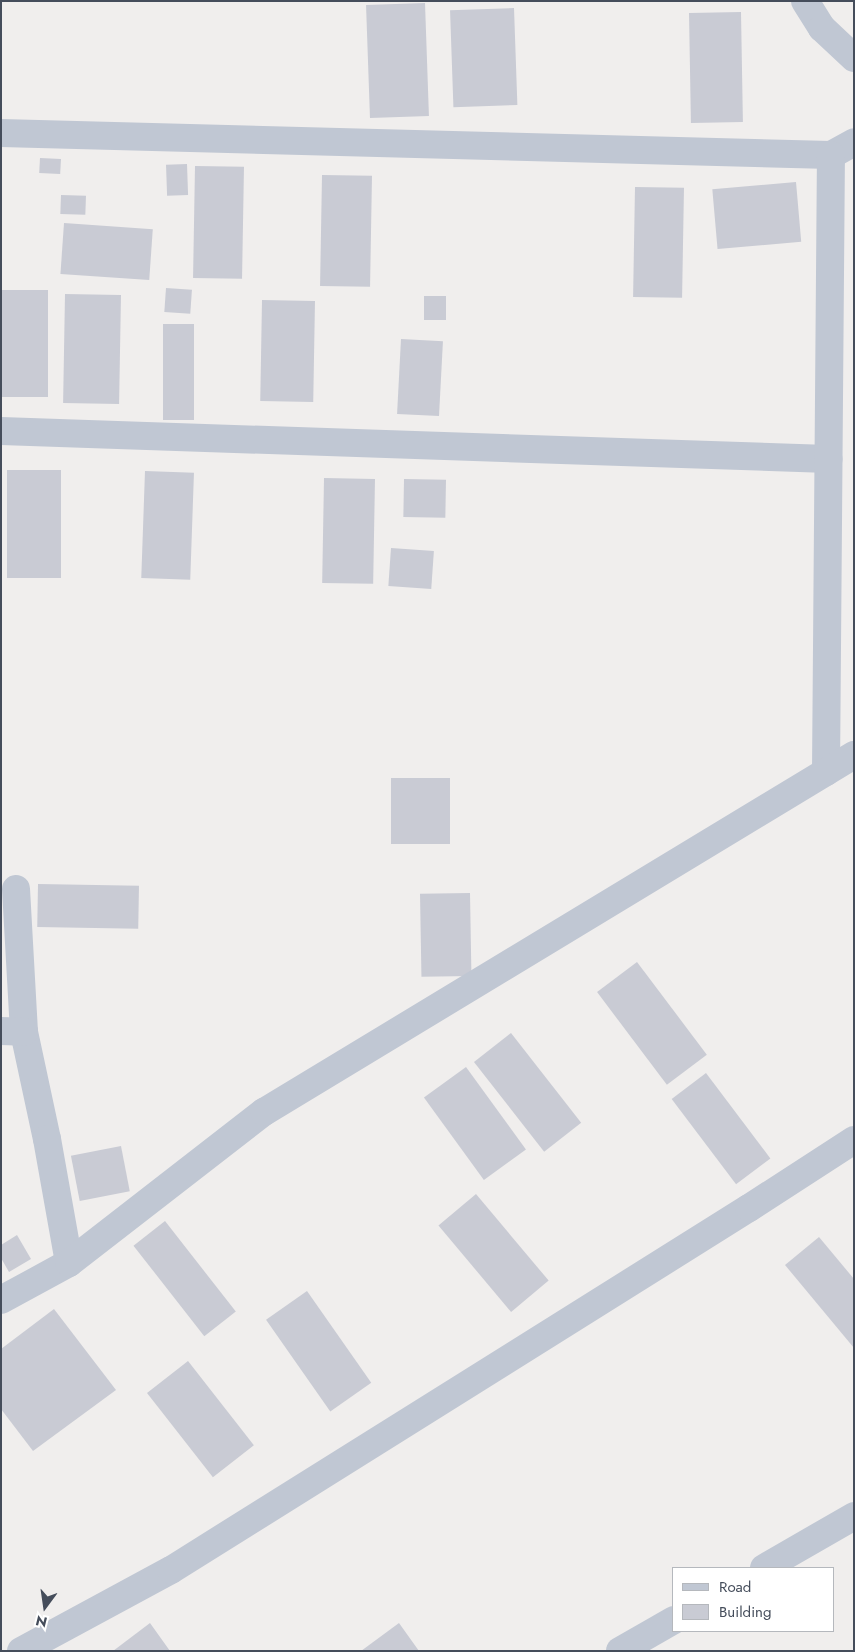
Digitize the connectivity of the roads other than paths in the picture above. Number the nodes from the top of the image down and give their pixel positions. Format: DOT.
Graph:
graph roads {
  1 [pos="805,1"];
  2 [pos="854,58"];
  3 [pos="1,133"];
  4 [pos="842,148"];
  5 [pos="1,431"];
  6 [pos="829,459"];
  7 [pos="854,755"];
  8 [pos="826,772"];
  9 [pos="16,889"];
  10 [pos="13,1032"];
  11 [pos="854,1140"];
  12 [pos="69,1263"];
  13 [pos="1,1300"];
  14 [pos="854,1516"];
  15 [pos="766,1567"];
  16 [pos="672,1621"];
  17 [pos="21,1651"];
  18 [pos="620,1651"];
  1 -- 2 [label="street"];
  3 -- 4 [label="street"];
  4 -- 6 [label="street"];
  5 -- 6 [label="street"];
  6 -- 8 [label="street"];
  7 -- 8 [label="street"];
  8 -- 12 [label="street"];
  9 -- 10 [label="street"];
  10 -- 12 [label="street"];
  11 -- 17 [label="street"];
  12 -- 13 [label="street"];
  14 -- 15 [label="street"];
  16 -- 18 [label="street"];
}
